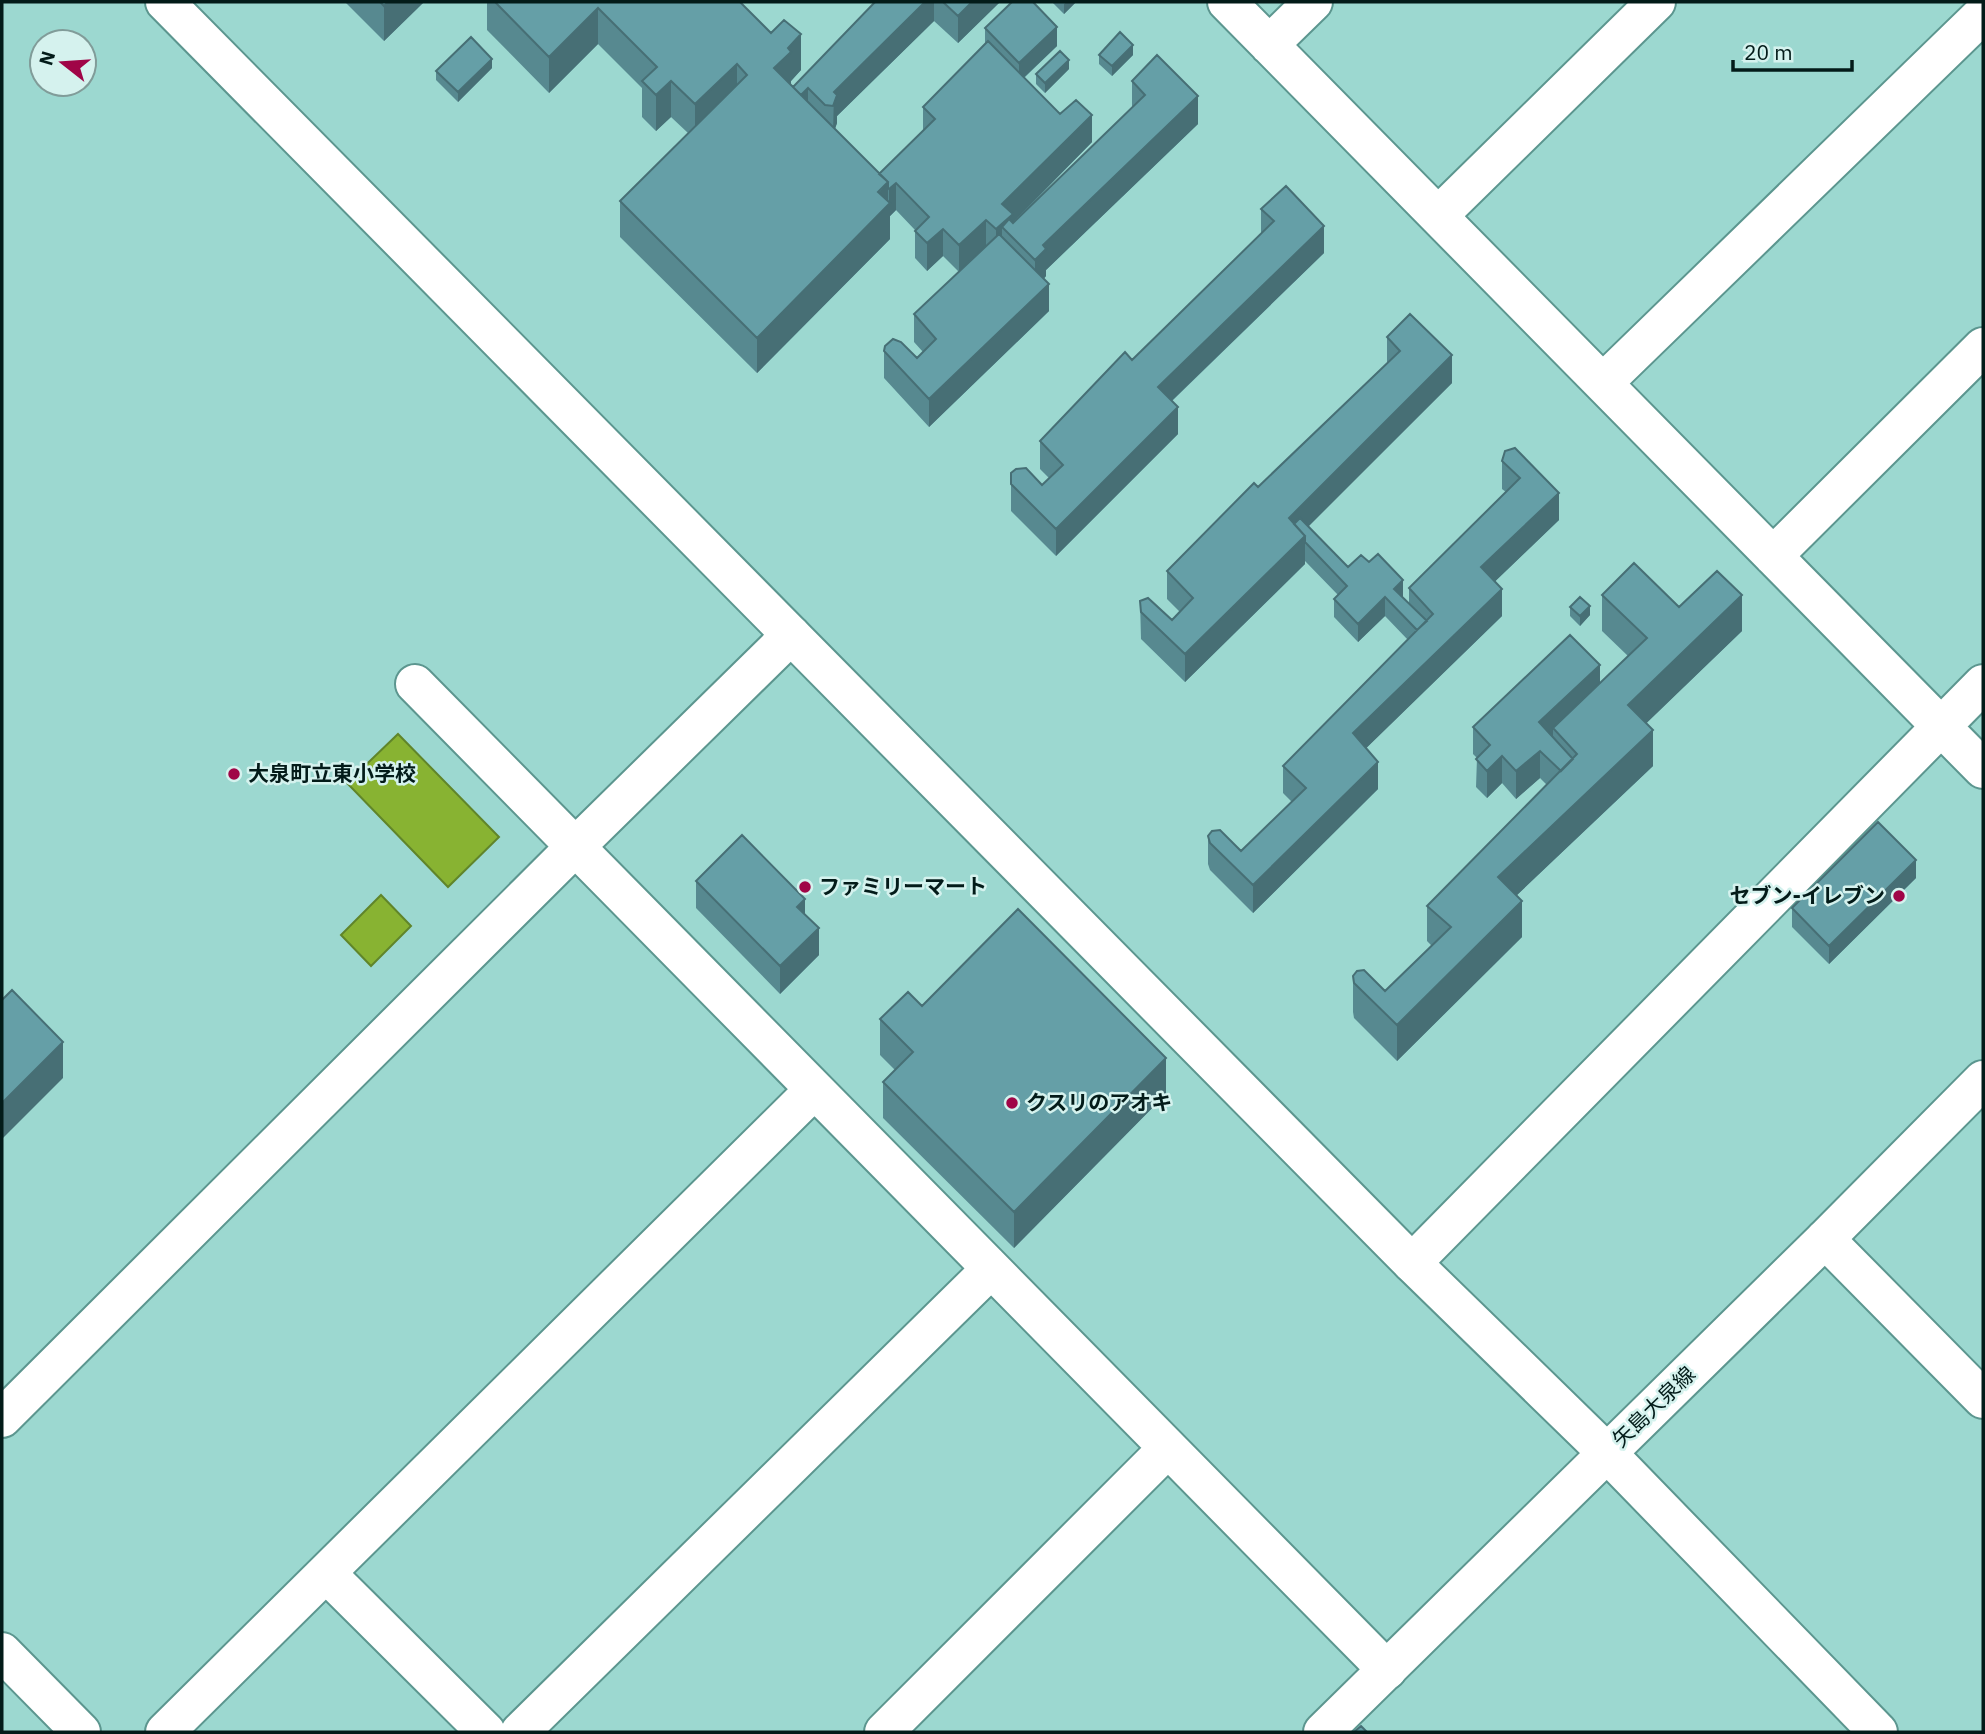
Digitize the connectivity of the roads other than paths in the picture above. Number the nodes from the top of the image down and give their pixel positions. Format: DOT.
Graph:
graph roads {
  1 [pos="165,2"];
  2 [pos="1227,2"];
  3 [pos="1313,2"];
  4 [pos="1656,2"];
  5 [pos="1983,15"];
  6 [pos="1269,45"];
  7 [pos="1438,216"];
  8 [pos="1983,347"];
  9 [pos="1603,383"];
  10 [pos="1773,556"];
  11 [pos="791,635"];
  12 [pos="415,684"];
  13 [pos="1983,684"];
  14 [pos="1941,726"];
  15 [pos="1983,769"];
  16 [pos="575,846"];
  17 [pos="1983,1080"];
  18 [pos="814,1090"];
  19 [pos="1825,1239"];
  20 [pos="1412,1264"];
  21 [pos="991,1269"];
  22 [pos="1983,1399"];
  23 [pos="2,1418"];
  24 [pos="1168,1448"];
  25 [pos="1607,1453"];
  26 [pos="326,1573"];
  27 [pos="2,1652"];
  28 [pos="1387,1670"];
  29 [pos="61,1726"];
  30 [pos="165,1732"];
  31 [pos="486,1732"];
  32 [pos="520,1732"];
  33 [pos="884,1732"];
  34 [pos="1324,1732"];
  35 [pos="1878,1732"];
  1 -- 11 [label="street"];
  2 -- 6 [label="street"];
  3 -- 6 [label="street"];
  4 -- 7 [label="street"];
  5 -- 9 [label="street"];
  6 -- 7 [label="street"];
  7 -- 9 [label="street"];
  8 -- 10 [label="street"];
  9 -- 10 [label="street"];
  10 -- 14 [label="street"];
  11 -- 16 [label="street"];
  11 -- 20 [label="street"];
  12 -- 16 [label="street"];
  13 -- 14 [label="street"];
  14 -- 15 [label="street"];
  14 -- 20 [label="street"];
  16 -- 18 [label="street"];
  16 -- 23 [label="street"];
  17 -- 19 [label="street, 矢島大泉線"];
  18 -- 21 [label="street"];
  18 -- 26 [label="street"];
  19 -- 22 [label="street"];
  19 -- 25 [label="street, 矢島大泉線"];
  20 -- 25 [label="street"];
  21 -- 24 [label="street"];
  21 -- 32 [label="street"];
  24 -- 28 [label="street"];
  24 -- 33 [label="street"];
  25 -- 28 [label="street, 矢島大泉線"];
  25 -- 35 [label="street"];
  26 -- 30 [label="street"];
  26 -- 31 [label="street"];
  27 -- 29 [label="street"];
  28 -- 34 [label="street, 矢島大泉線"];
}
